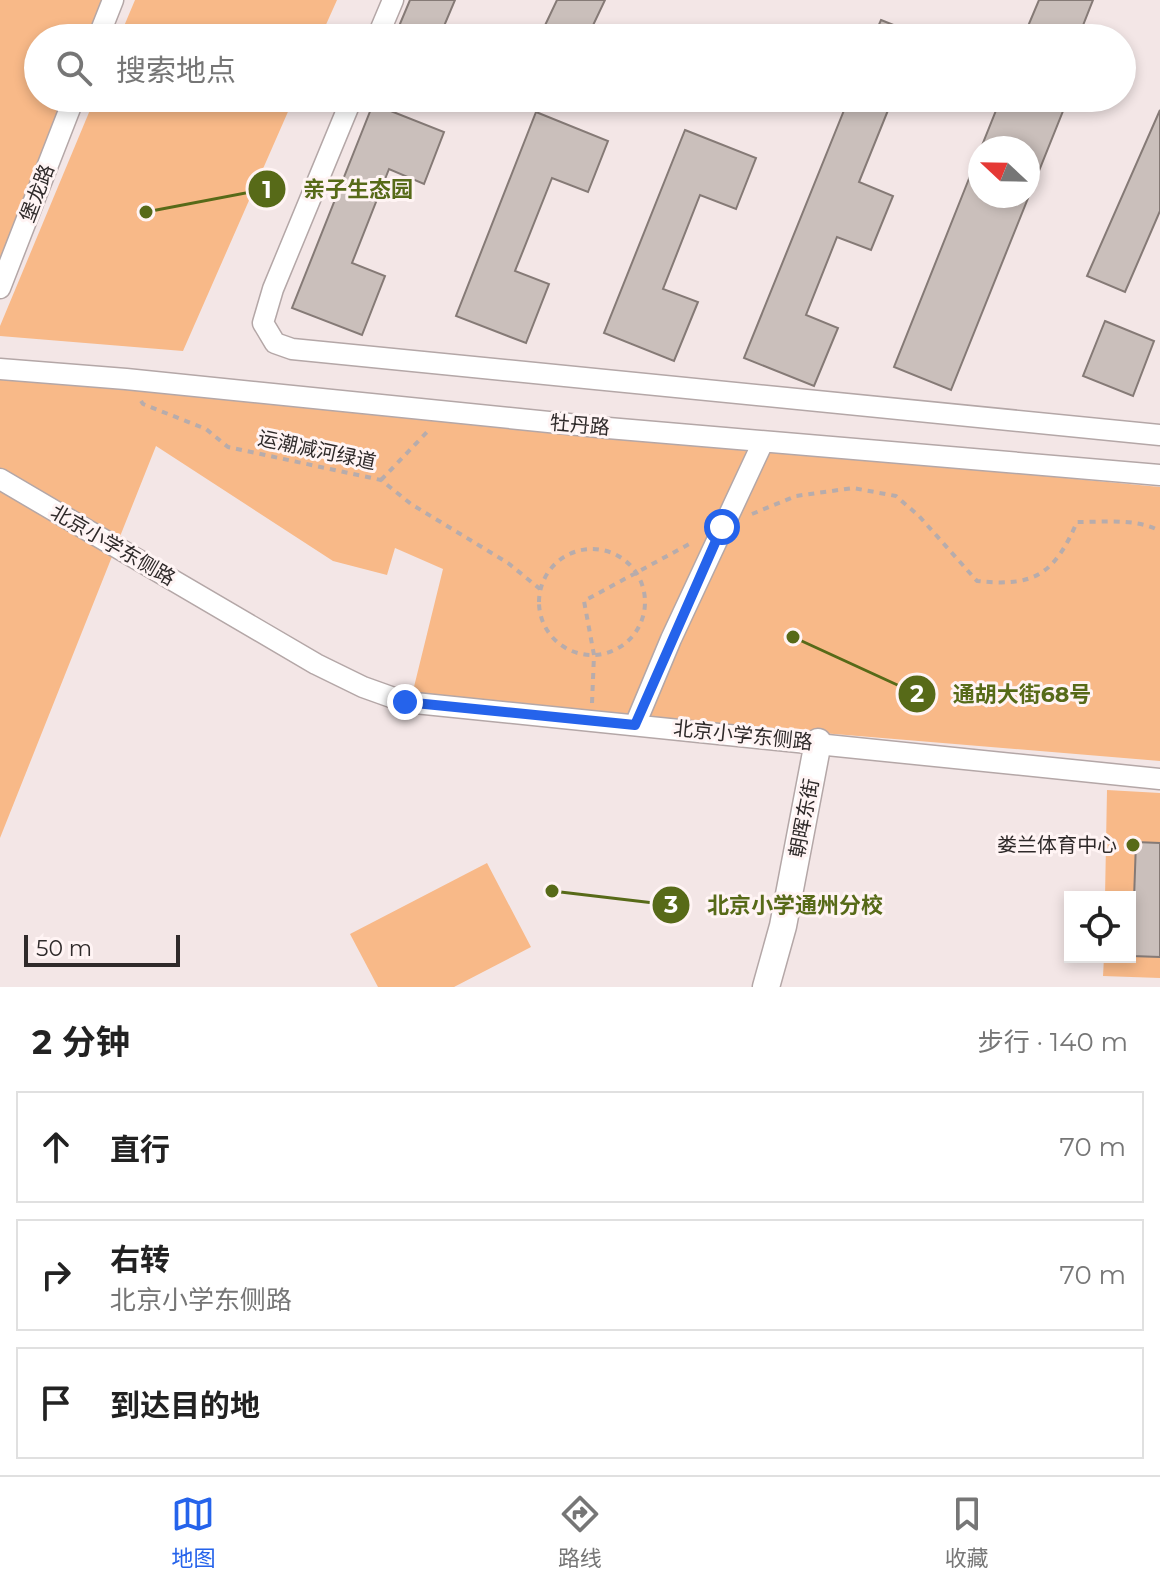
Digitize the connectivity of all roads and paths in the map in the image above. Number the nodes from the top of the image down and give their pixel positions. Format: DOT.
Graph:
graph roads {
  1 [pos="113,0"];
  2 [pos="393,0"];
  3 [pos="104,24"];
  4 [pos="383,24"];
  5 [pos="69,112"];
  6 [pos="346,112"];
  7 [pos="0,288"];
  8 [pos="0,369"];
  9 [pos="126,379"];
  10 [pos="445,413"];
  11 [pos="1160,435"];
  12 [pos="763,442"];
  13 [pos="1160,475"];
  14 [pos="0,479"];
  15 [pos="381,480"];
  16 [pos="722,527"];
  17 [pos="1160,531"];
  18 [pos="637,572"];
  19 [pos="540,589"];
  20 [pos="594,655"];
  21 [pos="591,721"];
  22 [pos="635,725"];
  23 [pos="818,742"];
  24 [pos="1160,779"];
  25 [pos="766,987"];
  1 -- 3 [label="street"];
  2 -- 4 [label="street"];
  5 -- 7 [label="street, 堡龙路"];
  6 -- 11 [label="street"];
  8 -- 9 [label="street, 牡丹路"];
  9 -- 10 [label="street, 牡丹路"];
  9 -- 15 [label="path, 运潮减河绿道"];
  10 -- 12 [label="street, 牡丹路"];
  10 -- 15 [label="path"];
  12 -- 13 [label="street, 牡丹路"];
  12 -- 16 [label="street"];
  14 -- 21 [label="street, 北京小学东侧路"];
  15 -- 19 [label="path, 运潮减河绿道"];
  16 -- 17 [label="path"];
  16 -- 18 [label="path"];
  16 -- 22 [label="street"];
  18 -- 19 [label="path"];
  18 -- 20 [label="path"];
  18 -- 20 [label="path"];
  19 -- 20 [label="path"];
  20 -- 21 [label="path"];
  21 -- 22 [label="street, 北京小学东侧路"];
  22 -- 23 [label="street, 北京小学东侧路"];
  23 -- 24 [label="street, 北京小学东侧路"];
  23 -- 25 [label="street, 朝晖东街"];
}
